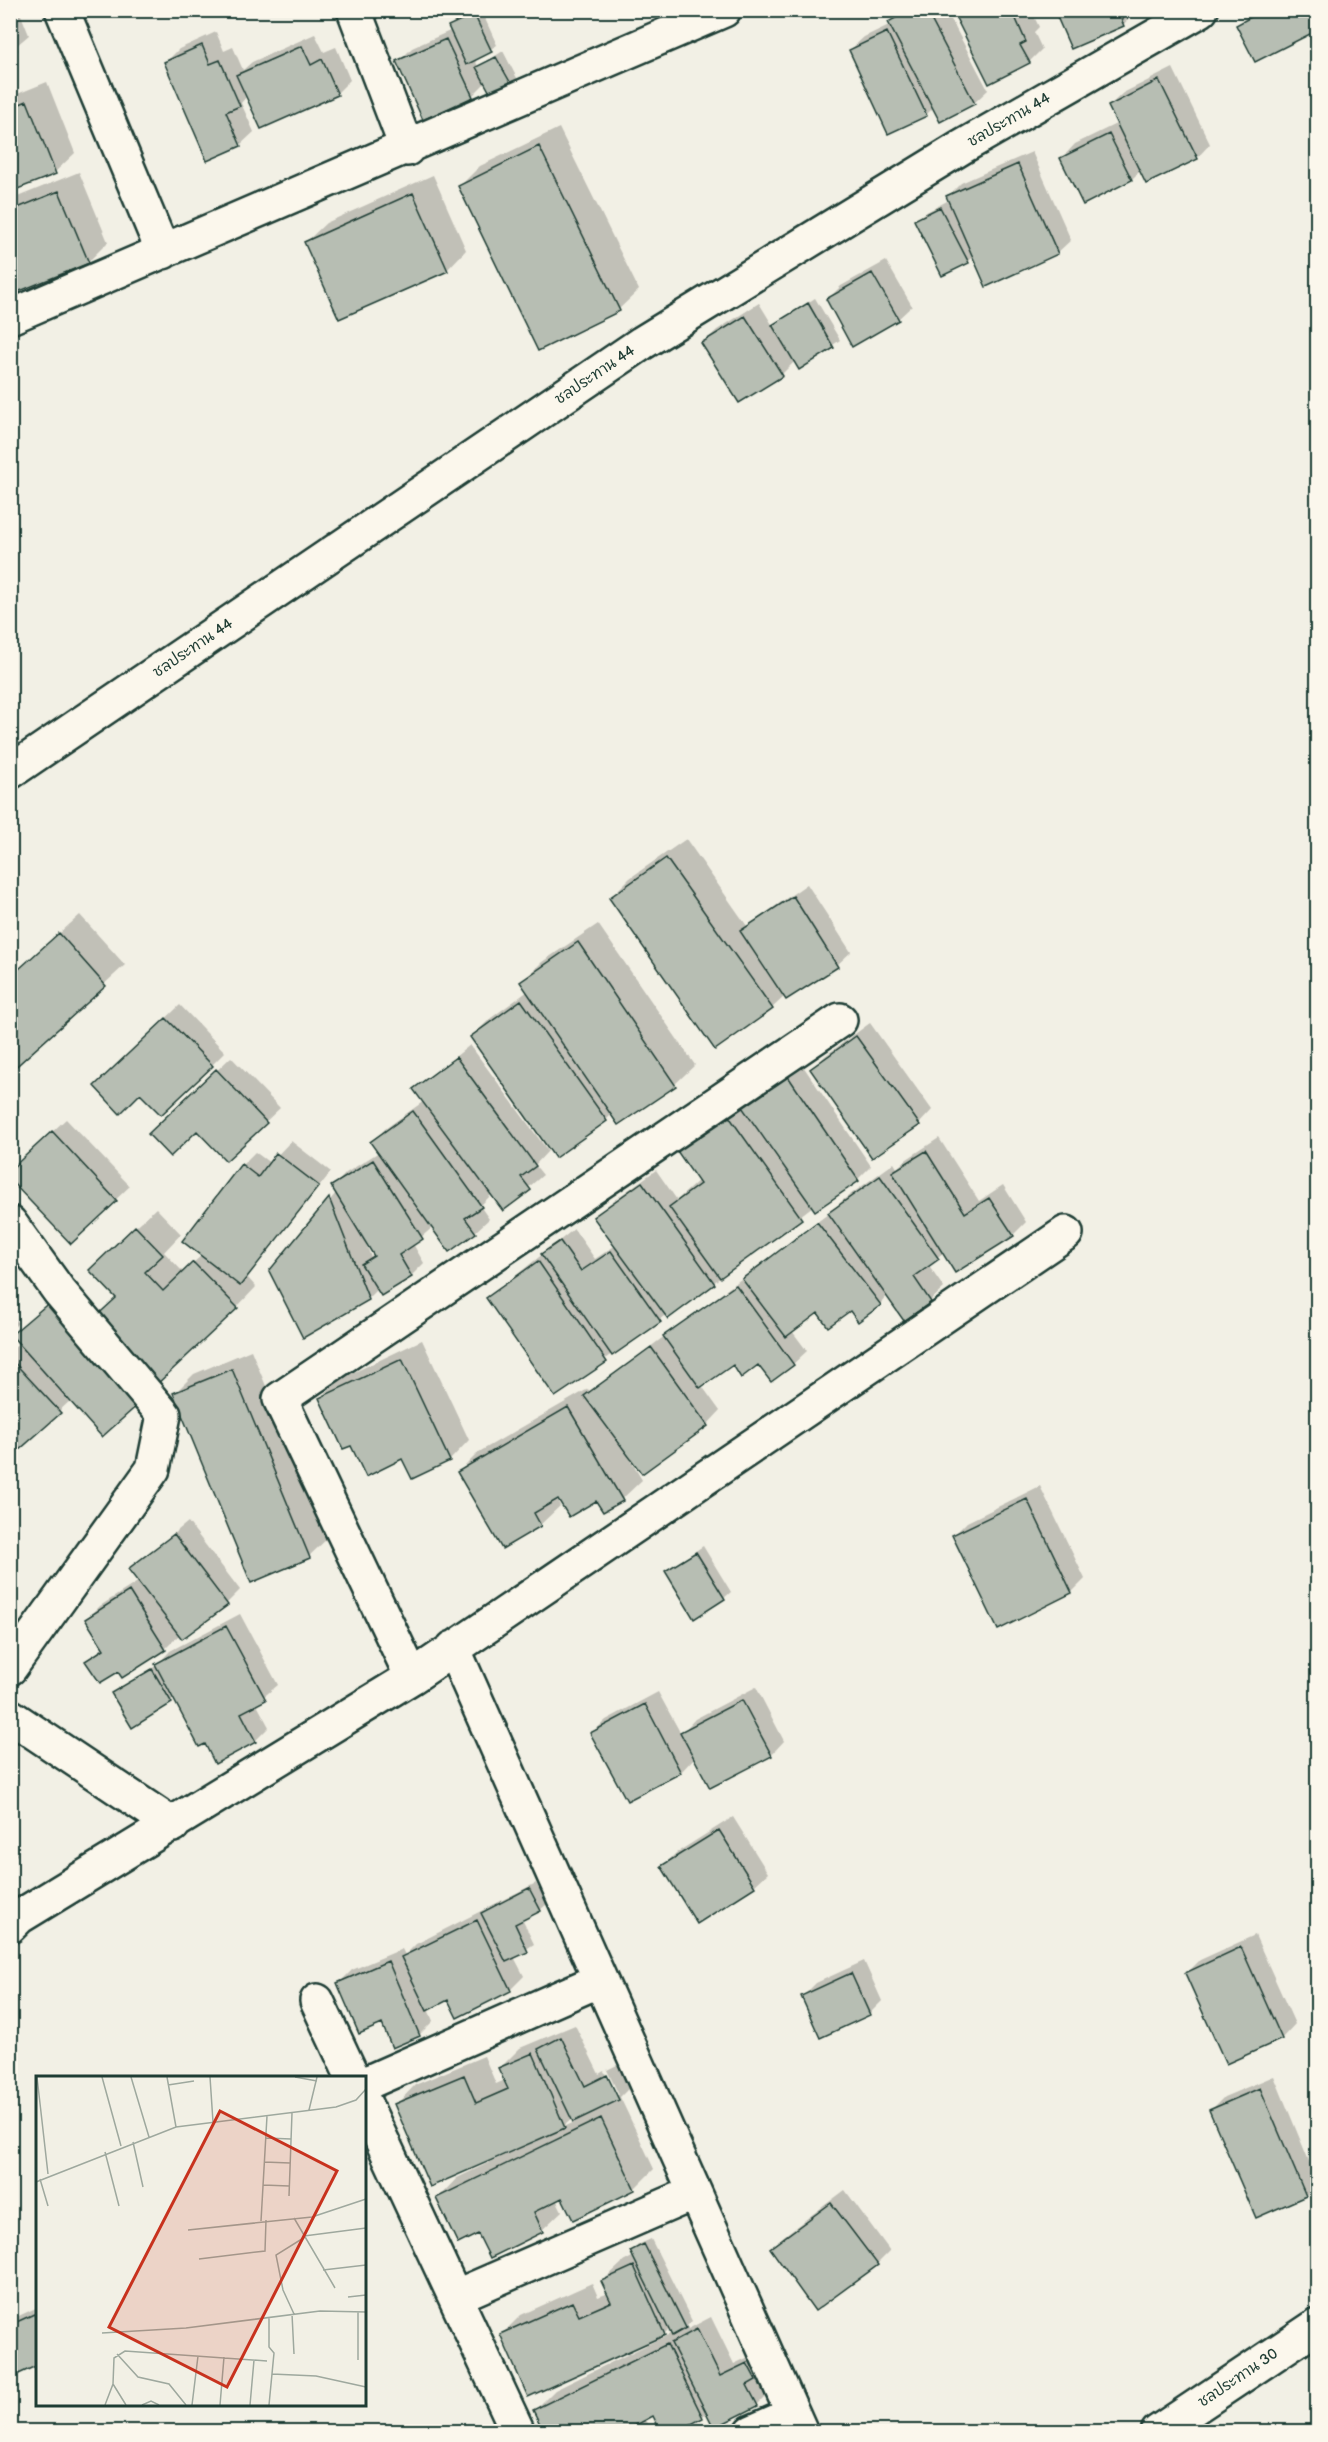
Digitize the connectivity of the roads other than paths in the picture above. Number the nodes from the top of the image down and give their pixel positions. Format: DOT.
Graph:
graph roads {
  1 [pos="62,10"];
  2 [pos="354,10"];
  3 [pos="724,10"];
  4 [pos="1201,10"];
  5 [pos="407,148"];
  6 [pos="163,252"];
  7 [pos="10,317"];
  8 [pos="10,772"];
  9 [pos="840,1020"];
  10 [pos="10,1223"];
  11 [pos="1066,1233"];
  12 [pos="453,1648"];
  13 [pos="10,1668"];
  14 [pos="412,1677"];
  15 [pos="10,1716"];
  16 [pos="173,1825"];
  17 [pos="10,1926"];
  18 [pos="600,1980"];
  19 [pos="317,2001"];
  20 [pos="352,2076"];
  21 [pos="366,2083"];
  22 [pos="366,2106"];
  23 [pos="694,2193"];
  24 [pos="455,2297"];
  25 [pos="1317,2325"];
  26 [pos="797,2423"];
  27 [pos="518,2432"];
  28 [pos="752,2432"];
  29 [pos="1158,2432"];
  1 -- 6 [label="street"];
  2 -- 5 [label="street"];
  3 -- 5 [label="street"];
  4 -- 8 [label="street, ชลประทาน 44"];
  5 -- 6 [label="street"];
  6 -- 7 [label="street"];
  9 -- 14 [label="street"];
  10 -- 13 [label="street"];
  11 -- 12 [label="street"];
  12 -- 14 [label="street"];
  12 -- 18 [label="street"];
  14 -- 16 [label="street"];
  15 -- 16 [label="street"];
  16 -- 17 [label="street"];
  18 -- 21 [label="street"];
  18 -- 23 [label="street"];
  19 -- 20 [label="street"];
  22 -- 24 [label="street"];
  23 -- 24 [label="street"];
  23 -- 26 [label="street"];
  24 -- 27 [label="street"];
  25 -- 29 [label="street, ชลประทาน 30"];
  26 -- 28 [label="street"];
}
